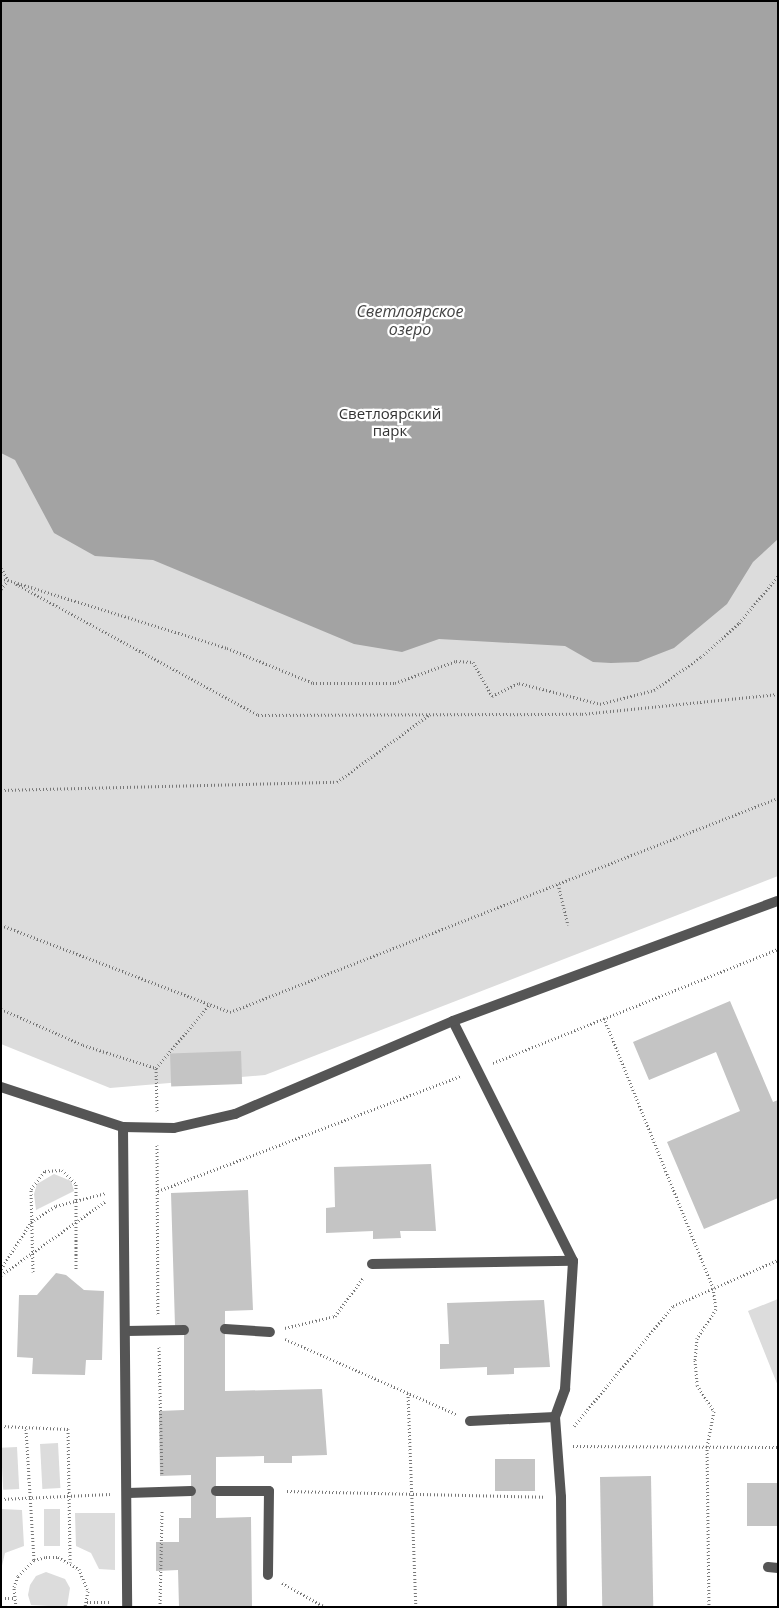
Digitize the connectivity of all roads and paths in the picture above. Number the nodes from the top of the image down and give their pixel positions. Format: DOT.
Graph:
graph roads {
  1 [pos="1,568"];
  2 [pos="778,576"];
  3 [pos="1,578"];
  4 [pos="8,580"];
  5 [pos="1,589"];
  6 [pos="778,694"];
  7 [pos="430,714"];
  8 [pos="1,790"];
  9 [pos="778,798"];
  10 [pos="558,884"];
  11 [pos="778,901"];
  12 [pos="1,925"];
  13 [pos="568,925"];
  14 [pos="210,1004"];
  15 [pos="1,1009"];
  16 [pos="604,1018"];
  17 [pos="453,1021"];
  18 [pos="1,1088"];
  19 [pos="123,1127"];
  20 [pos="158,1191"];
  21 [pos="108,1193"];
  22 [pos="76,1198"];
  23 [pos="108,1199"];
  24 [pos="31,1222"];
  25 [pos="76,1222"];
  26 [pos="31,1254"];
  27 [pos="778,1260"];
  28 [pos="573,1261"];
  29 [pos="372,1264"];
  30 [pos="1,1269"];
  31 [pos="76,1270"];
  32 [pos="33,1272"];
  33 [pos="1,1275"];
  34 [pos="713,1288"];
  35 [pos="225,1329"];
  36 [pos="158,1330"];
  37 [pos="184,1330"];
  38 [pos="126,1331"];
  39 [pos="270,1332"];
  40 [pos="408,1393"];
  41 [pos="555,1417"];
  42 [pos="470,1421"];
  43 [pos="1,1426"];
  44 [pos="26,1429"];
  45 [pos="558,1446"];
  46 [pos="707,1446"];
  47 [pos="778,1447"];
  48 [pos="191,1491"];
  49 [pos="216,1491"];
  50 [pos="268,1491"];
  51 [pos="162,1492"];
  52 [pos="128,1493"];
  53 [pos="412,1494"];
  54 [pos="68,1495"];
  55 [pos="30,1497"];
  56 [pos="1,1498"];
  57 [pos="561,1498"];
  58 [pos="34,1560"];
  59 [pos="70,1562"];
  60 [pos="268,1575"];
  61 [pos="1,1598"];
  62 [pos="14,1598"];
  63 [pos="87,1602"];
  64 [pos="127,1605"];
  65 [pos="16,1607"];
  66 [pos="85,1607"];
  67 [pos="160,1607"];
  68 [pos="325,1607"];
  69 [pos="416,1607"];
  70 [pos="562,1607"];
  71 [pos="709,1607"];
  1 -- 4 [label="path"];
  2 -- 4 [label="path"];
  3 -- 4 [label="path"];
  4 -- 5 [label="path"];
  4 -- 7 [label="path"];
  6 -- 7 [label="path"];
  7 -- 8 [label="path"];
  9 -- 10 [label="path"];
  10 -- 13 [label="path"];
  10 -- 14 [label="path"];
  11 -- 17 [label="street"];
  12 -- 14 [label="path"];
  14 -- 15 [label="path"];
  16 -- 34 [label="path"];
  17 -- 19 [label="street"];
  17 -- 28 [label="street"];
  18 -- 19 [label="street"];
  19 -- 38 [label="street"];
  20 -- 36 [label="path"];
  21 -- 22 [label="path"];
  22 -- 24 [label="path"];
  22 -- 24 [label="path"];
  22 -- 25 [label="path"];
  23 -- 25 [label="path"];
  24 -- 26 [label="path"];
  24 -- 30 [label="path"];
  25 -- 26 [label="path"];
  25 -- 31 [label="path"];
  26 -- 32 [label="path"];
  26 -- 33 [label="path"];
  27 -- 34 [label="path"];
  28 -- 29 [label="street"];
  28 -- 41 [label="street"];
  29 -- 39 [label="path"];
  34 -- 45 [label="path"];
  34 -- 46 [label="path"];
  35 -- 39 [label="street"];
  36 -- 37 [label="street"];
  36 -- 38 [label="street"];
  36 -- 51 [label="path"];
  38 -- 52 [label="street"];
  39 -- 40 [label="path"];
  40 -- 42 [label="path"];
  40 -- 53 [label="path"];
  41 -- 42 [label="street"];
  41 -- 45 [label="street"];
  43 -- 44 [label="path"];
  44 -- 54 [label="path"];
  44 -- 55 [label="path"];
  45 -- 46 [label="path"];
  45 -- 57 [label="street"];
  46 -- 47 [label="path"];
  46 -- 71 [label="path"];
  48 -- 51 [label="street"];
  49 -- 50 [label="street"];
  50 -- 53 [label="path"];
  50 -- 60 [label="street"];
  51 -- 52 [label="street"];
  51 -- 67 [label="path"];
  52 -- 54 [label="path"];
  52 -- 64 [label="street"];
  53 -- 57 [label="path"];
  53 -- 69 [label="path"];
  54 -- 55 [label="path"];
  54 -- 59 [label="path"];
  55 -- 56 [label="path"];
  55 -- 58 [label="path"];
  57 -- 70 [label="street"];
  58 -- 59 [label="path"];
  58 -- 62 [label="path"];
  59 -- 63 [label="path"];
  60 -- 68 [label="path"];
  61 -- 62 [label="path"];
  62 -- 65 [label="path"];
  63 -- 64 [label="path"];
  63 -- 66 [label="path"];
}
